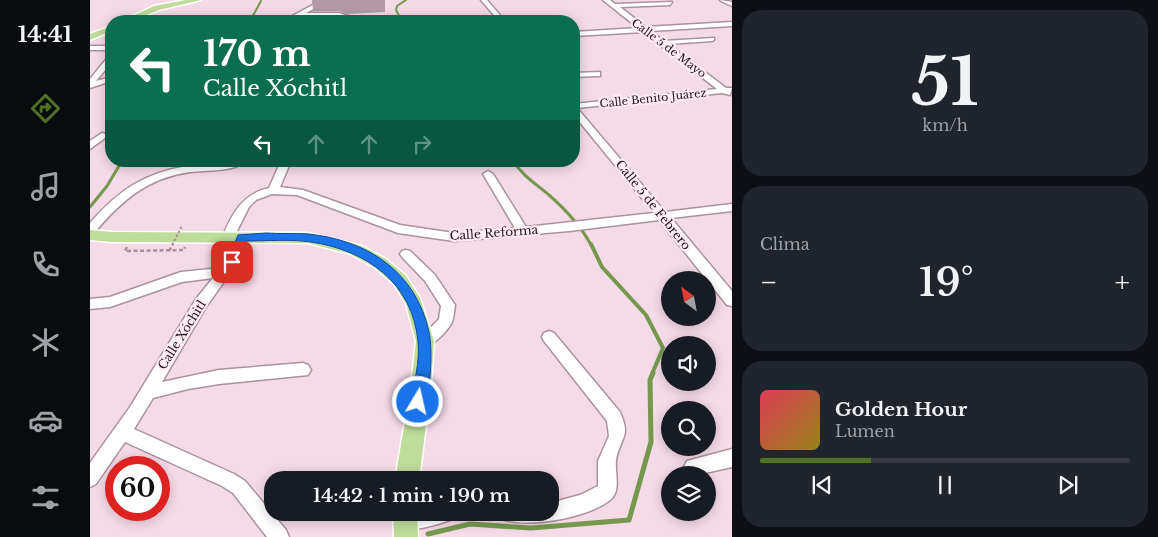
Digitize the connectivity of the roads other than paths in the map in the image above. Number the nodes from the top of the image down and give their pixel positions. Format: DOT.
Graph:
graph roads {
  1 [pos="197,0"];
  2 [pos="326,0"];
  3 [pos="484,0"];
  4 [pos="606,0"];
  5 [pos="724,0"];
  6 [pos="670,3"];
  7 [pos="732,4"];
  8 [pos="614,6"];
  9 [pos="658,11"];
  10 [pos="623,13"];
  11 [pos="300,14"];
  12 [pos="140,15"];
  13 [pos="307,15"];
  14 [pos="497,15"];
  15 [pos="732,24"];
  16 [pos="645,30"];
  17 [pos="105,31"];
  18 [pos="580,34"];
  19 [pos="90,37"];
  20 [pos="712,39"];
  21 [pos="661,43"];
  22 [pos="90,48"];
  23 [pos="105,48"];
  24 [pos="105,66"];
  25 [pos="597,74"];
  26 [pos="580,75"];
  27 [pos="105,81"];
  28 [pos="90,85"];
  29 [pos="729,92"];
  30 [pos="580,105"];
  31 [pos="580,116"];
  32 [pos="587,124"];
  33 [pos="580,125"];
  34 [pos="102,136"];
  35 [pos="90,146"];
  36 [pos="210,167"];
  37 [pos="283,167"];
  38 [pos="488,174"];
  39 [pos="273,191"];
  40 [pos="732,207"];
  41 [pos="661,216"];
  42 [pos="90,230"];
  43 [pos="523,231"];
  44 [pos="90,235"];
  45 [pos="235,238"];
  46 [pos="406,254"];
  47 [pos="225,272"];
  48 [pos="732,301"];
  49 [pos="90,304"];
  50 [pos="549,337"];
  51 [pos="425,341"];
  52 [pos="303,370"];
  53 [pos="146,393"];
  54 [pos="122,432"];
  55 [pos="98,458"];
  56 [pos="732,458"];
  57 [pos="697,466"];
  58 [pos="407,471"];
  59 [pos="90,478"];
  60 [pos="559,510"];
  61 [pos="422,521"];
  62 [pos="403,528"];
  63 [pos="279,537"];
  1 -- 12 [label="main road"];
  2 -- 11 [label="street"];
  3 -- 14 [label="street"];
  4 -- 8 [label="street, Calle 5 de Mayo"];
  5 -- 7 [label="street"];
  6 -- 8 [label="street"];
  8 -- 10 [label="street, Calle 5 de Mayo"];
  9 -- 10 [label="street"];
  10 -- 16 [label="street, Calle 5 de Mayo"];
  11 -- 13 [label="street"];
  15 -- 16 [label="street"];
  16 -- 18 [label="street"];
  16 -- 21 [label="street, Calle 5 de Mayo"];
  17 -- 19 [label="main road"];
  20 -- 21 [label="street"];
  21 -- 29 [label="street, Calle 5 de Mayo"];
  22 -- 23 [label="street"];
  24 -- 28 [label="street"];
  25 -- 26 [label="street"];
  27 -- 28 [label="street"];
  29 -- 30 [label="street, Calle Benito Juárez"];
  31 -- 32 [label="street, Calle 5 de Febrero"];
  32 -- 33 [label="street"];
  32 -- 41 [label="street, Calle 5 de Febrero"];
  34 -- 35 [label="street"];
  36 -- 42 [label="street"];
  37 -- 39 [label="street"];
  38 -- 43 [label="street"];
  39 -- 43 [label="street, Calle Reforma"];
  39 -- 45 [label="street, Calle Reforma"];
  40 -- 41 [label="street, Calle Reforma"];
  41 -- 43 [label="street, Calle Reforma"];
  41 -- 48 [label="street, Calle 5 de Febrero"];
  44 -- 45 [label="main road"];
  45 -- 47 [label="street, Calle Xóchitl"];
  45 -- 51 [label="main road"];
  46 -- 51 [label="street"];
  47 -- 49 [label="street"];
  47 -- 53 [label="street, Calle Xóchitl"];
  50 -- 60 [label="street"];
  51 -- 58 [label="main road"];
  52 -- 53 [label="street"];
  53 -- 54 [label="street, Calle Xóchitl"];
  54 -- 55 [label="street, Calle Xóchitl"];
  54 -- 63 [label="street"];
  55 -- 59 [label="street, Calle Xóchitl"];
  56 -- 57 [label="street"];
  61 -- 62 [label="street"];
}
